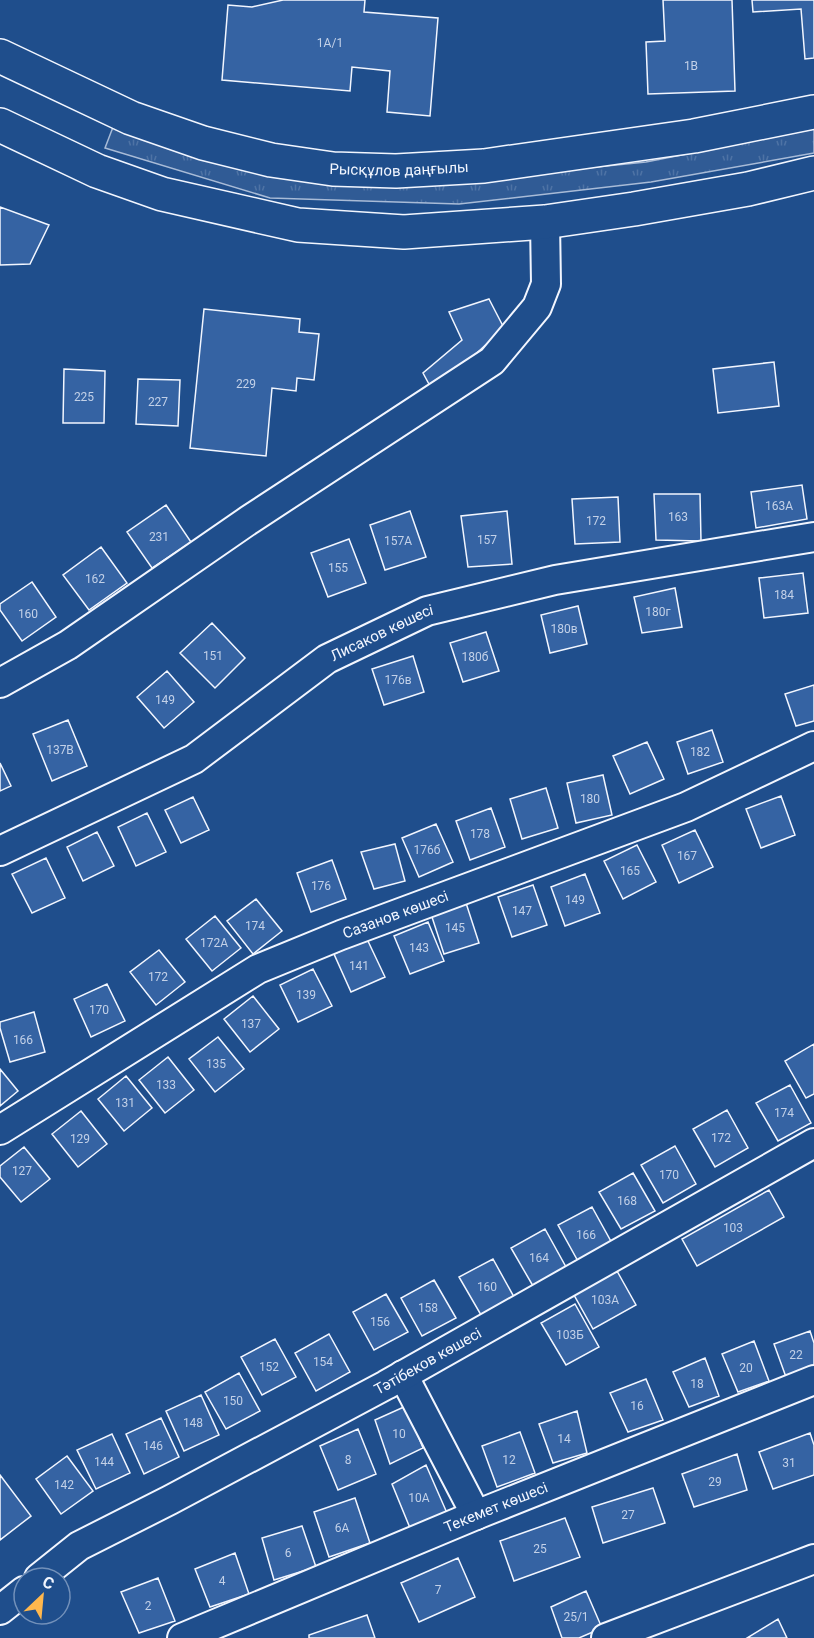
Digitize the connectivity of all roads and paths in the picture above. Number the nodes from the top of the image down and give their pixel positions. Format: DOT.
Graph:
graph roads {
  1 [pos="0,56"];
  2 [pos="814,112"];
  3 [pos="0,125"];
  4 [pos="814,173"];
  5 [pos="545,222"];
  6 [pos="814,537"];
  7 [pos="0,683"];
  8 [pos="814,746"];
  9 [pos="0,851"];
  10 [pos="0,1130"];
  11 [pos="814,1143"];
  12 [pos="403,1375"];
  13 [pos="814,1380"];
  14 [pos="476,1515"];
  15 [pos="814,1558"];
  16 [pos="54,1566"];
  17 [pos="12,1600"];
  18 [pos="0,1610"];
  19 [pos="182,1638"];
  20 [pos="606,1638"];
  1 -- 2 [label="main road, Рысқұлов даңғылы"];
  3 -- 5 [label="main road"];
  4 -- 5 [label="main road"];
  5 -- 7 [label="street"];
  6 -- 9 [label="street, Лисаков көшесі"];
  8 -- 10 [label="street, Сазанов көшесі"];
  11 -- 12 [label="street, Тәтібеков көшесі"];
  12 -- 14 [label="street"];
  12 -- 16 [label="street, Тәтібеков көшесі"];
  13 -- 14 [label="street, Текемет көшесі"];
  14 -- 19 [label="street, Текемет көшесі"];
  15 -- 20 [label="street"];
  17 -- 18 [label="street"];
}
